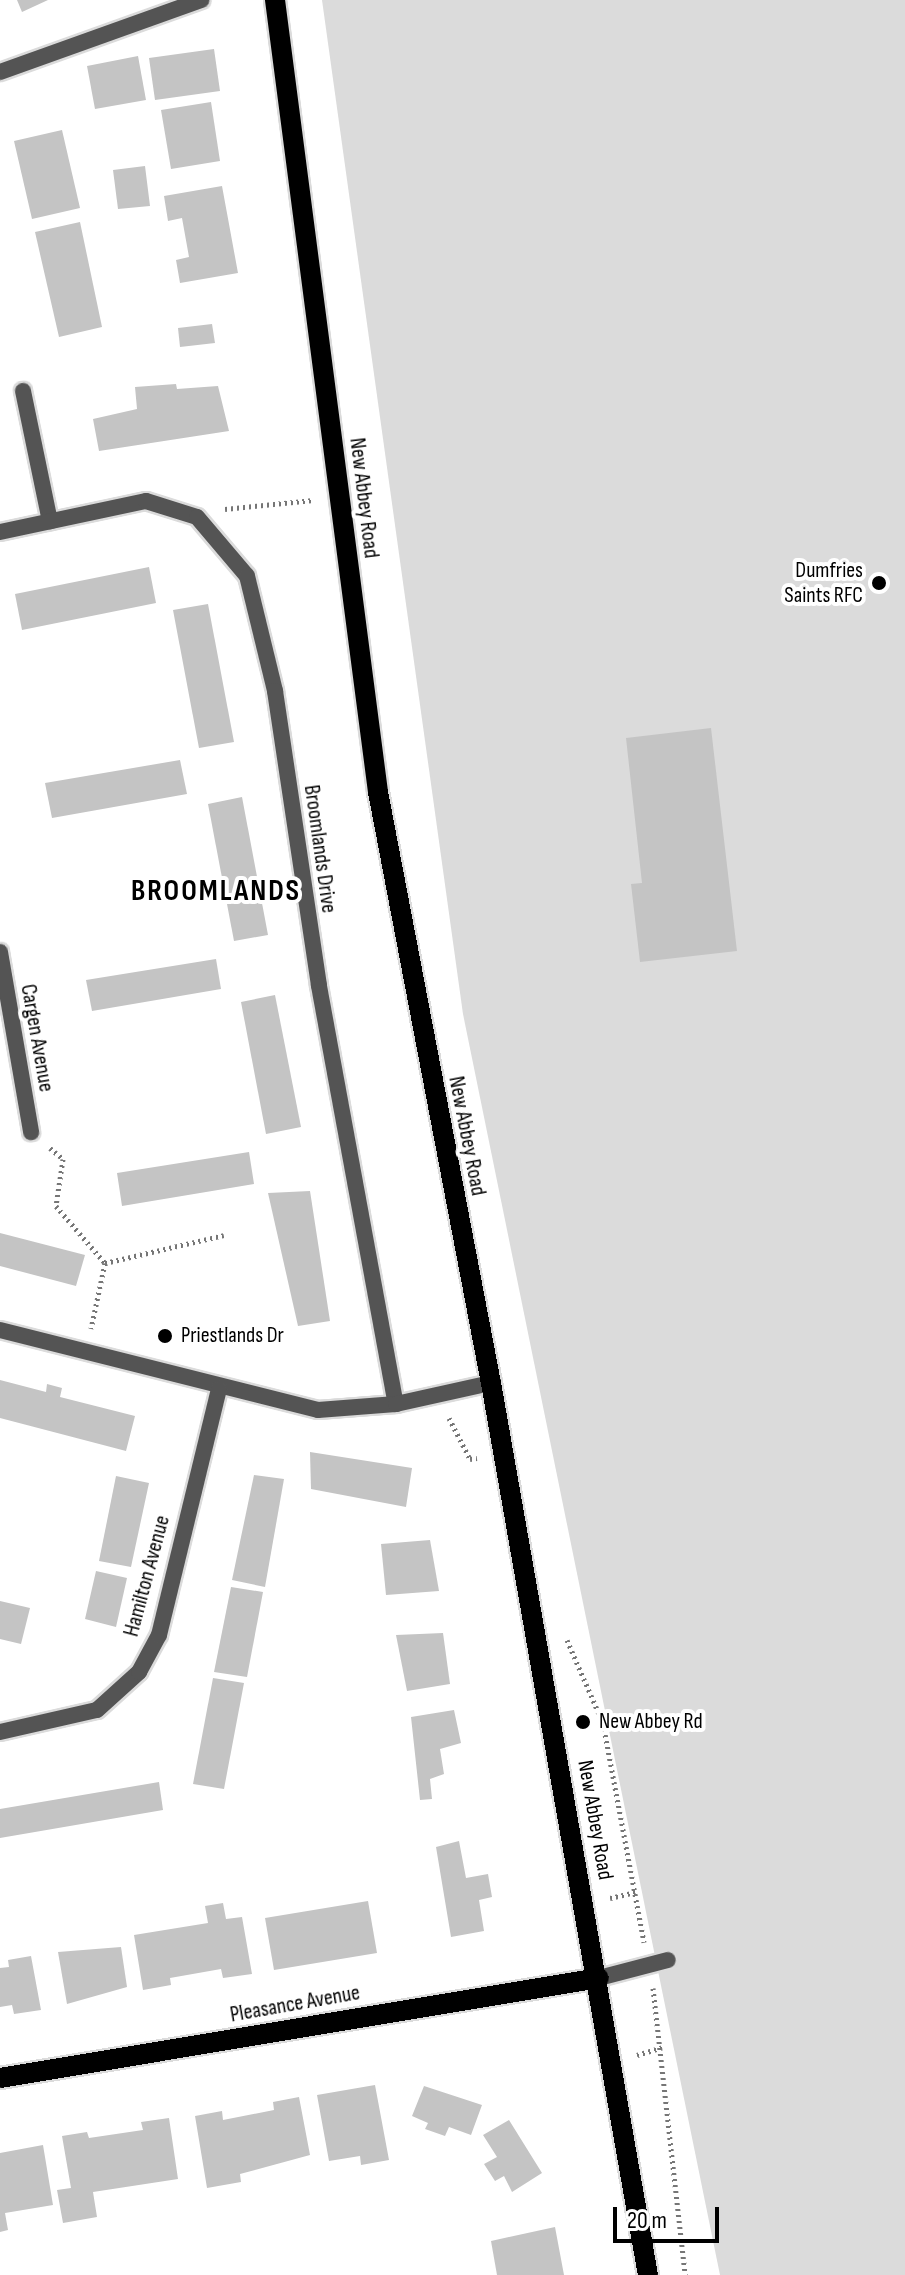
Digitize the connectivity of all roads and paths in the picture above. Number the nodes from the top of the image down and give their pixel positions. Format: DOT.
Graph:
graph roads {
  1 [pos="201,0"];
  2 [pos="275,0"];
  3 [pos="0,72"];
  4 [pos="23,391"];
  5 [pos="339,497"];
  6 [pos="184,513"];
  7 [pos="50,521"];
  8 [pos="0,532"];
  9 [pos="0,952"];
  10 [pos="31,1132"];
  11 [pos="224,1235"];
  12 [pos="105,1263"];
  13 [pos="0,1330"];
  14 [pos="87,1351"];
  15 [pos="491,1383"];
  16 [pos="219,1389"];
  17 [pos="429,1397"];
  18 [pos="396,1404"];
  19 [pos="504,1453"];
  20 [pos="565,1635"];
  21 [pos="2,1730"];
  22 [pos="668,1960"];
  23 [pos="648,1965"];
  24 [pos="599,1978"];
  25 [pos="0,2078"];
  26 [pos="648,2275"];
  27 [pos="685,2275"];
  1 -- 3 [label="street"];
  2 -- 5 [label="main road, New Abbey Road"];
  4 -- 7 [label="street"];
  5 -- 6 [label="path"];
  5 -- 15 [label="main road, New Abbey Road"];
  6 -- 7 [label="street, Broomlands Drive"];
  6 -- 18 [label="street, Broomlands Drive"];
  7 -- 8 [label="street, Broomlands Drive"];
  9 -- 10 [label="street, Cargen Avenue"];
  10 -- 12 [label="path"];
  11 -- 12 [label="path"];
  12 -- 14 [label="path"];
  13 -- 14 [label="street"];
  14 -- 16 [label="street"];
  15 -- 17 [label="street"];
  15 -- 19 [label="main road, New Abbey Road"];
  16 -- 18 [label="street"];
  16 -- 21 [label="street, Hamilton Avenue"];
  17 -- 18 [label="street"];
  17 -- 19 [label="path"];
  19 -- 24 [label="main road, New Abbey Road"];
  20 -- 23 [label="path"];
  22 -- 23 [label="street"];
  23 -- 24 [label="street"];
  23 -- 27 [label="path"];
  24 -- 25 [label="main road, Pleasance Avenue"];
  24 -- 26 [label="main road, New Abbey Road"];
}
